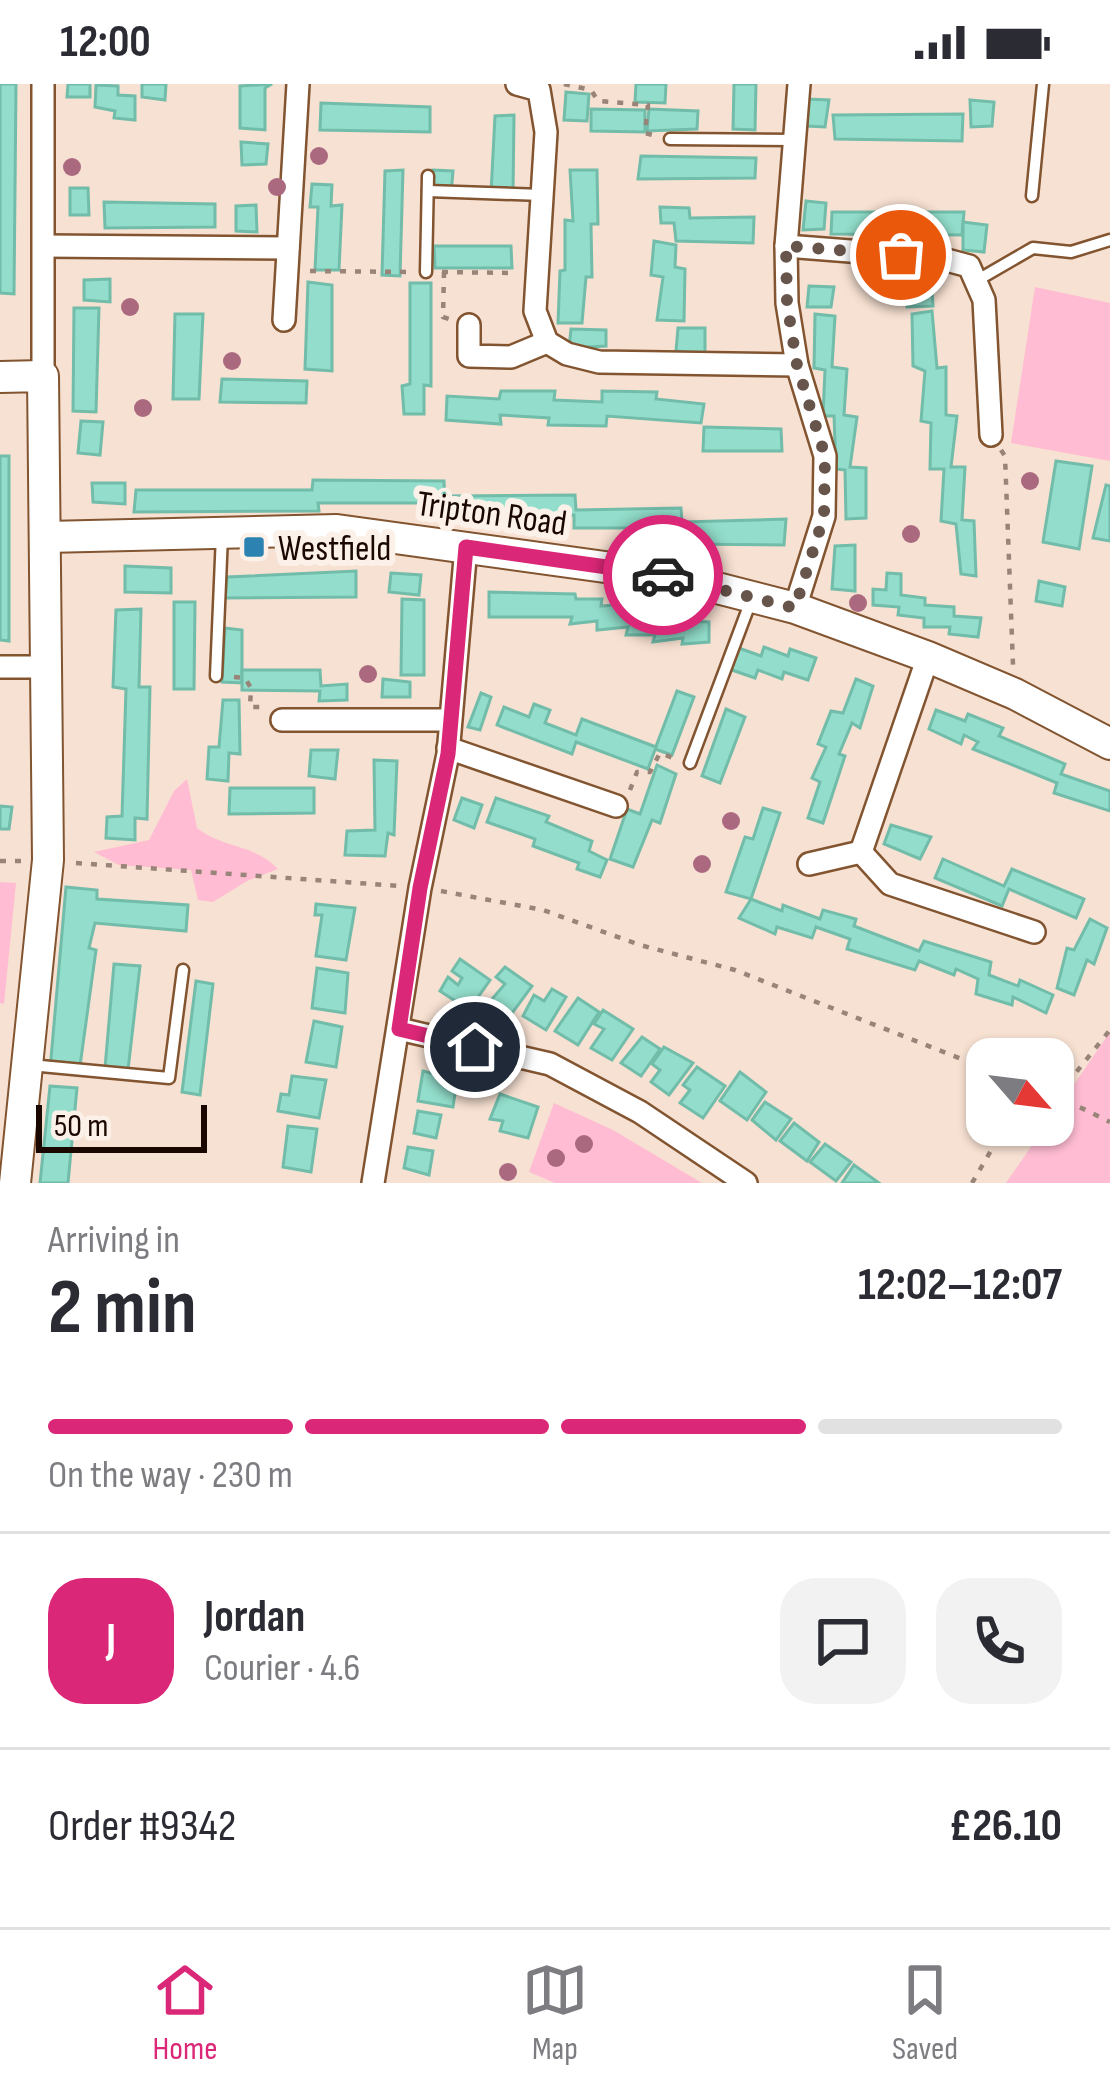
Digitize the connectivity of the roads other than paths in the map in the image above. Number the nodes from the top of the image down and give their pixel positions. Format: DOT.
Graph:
graph roads {
  1 [pos="43,84"];
  2 [pos="298,84"];
  3 [pos="799,84"];
  4 [pos="1043,84"];
  5 [pos="532,86"];
  6 [pos="670,139"];
  7 [pos="795,140"];
  8 [pos="428,176"];
  9 [pos="428,191"];
  10 [pos="542,195"];
  11 [pos="1032,196"];
  12 [pos="1110,239"];
  13 [pos="44,246"];
  14 [pos="786,246"];
  15 [pos="288,248"];
  16 [pos="426,272"];
  17 [pos="976,280"];
  18 [pos="284,320"];
  19 [pos="469,326"];
  20 [pos="547,341"];
  21 [pos="797,365"];
  22 [pos="43,376"];
  23 [pos="0,377"];
  24 [pos="991,436"];
  25 [pos="222,533"];
  26 [pos="47,537"];
  27 [pos="466,547"];
  28 [pos="752,597"];
  29 [pos="795,608"];
  30 [pos="928,657"];
  31 [pos="0,667"];
  32 [pos="47,667"];
  33 [pos="216,676"];
  34 [pos="282,720"];
  35 [pos="449,720"];
  36 [pos="1110,744"];
  37 [pos="448,748"];
  38 [pos="690,763"];
  39 [pos="616,806"];
  40 [pos="861,852"];
  41 [pos="809,864"];
  42 [pos="1034,932"];
  43 [pos="183,970"];
  44 [pos="399,1029"];
  45 [pos="28,1065"];
  46 [pos="10,1143"];
  47 [pos="15,1183"];
  48 [pos="373,1183"];
  49 [pos="746,1183"];
  1 -- 13 [label="street"];
  2 -- 15 [label="street"];
  3 -- 7 [label="street"];
  4 -- 11 [label="lane"];
  5 -- 10 [label="street"];
  6 -- 7 [label="lane"];
  7 -- 14 [label="street"];
  8 -- 9 [label="lane"];
  9 -- 10 [label="lane"];
  9 -- 16 [label="lane"];
  10 -- 20 [label="street"];
  12 -- 17 [label="lane"];
  13 -- 15 [label="street"];
  13 -- 22 [label="street"];
  14 -- 17 [label="street"];
  14 -- 21 [label="street"];
  15 -- 18 [label="street"];
  17 -- 24 [label="street"];
  19 -- 20 [label="street"];
  20 -- 21 [label="street"];
  21 -- 29 [label="street"];
  22 -- 23 [label="street"];
  22 -- 26 [label="street"];
  25 -- 26 [label="street, Tripton Road"];
  25 -- 27 [label="street, Tripton Road"];
  25 -- 33 [label="lane"];
  26 -- 32 [label="street"];
  27 -- 28 [label="street, Tripton Road"];
  27 -- 35 [label="street"];
  28 -- 29 [label="street, Tripton Road"];
  28 -- 38 [label="lane"];
  29 -- 30 [label="street, Tripton Road"];
  30 -- 36 [label="street, Tripton Road"];
  30 -- 40 [label="street"];
  31 -- 32 [label="street"];
  32 -- 45 [label="street"];
  34 -- 35 [label="street"];
  35 -- 37 [label="street"];
  37 -- 39 [label="street"];
  37 -- 44 [label="street"];
  40 -- 41 [label="street"];
  40 -- 42 [label="street"];
  43 -- 45 [label="lane"];
  44 -- 48 [label="street"];
  44 -- 49 [label="street"];
  45 -- 46 [label="street"];
  46 -- 47 [label="street"];
}
